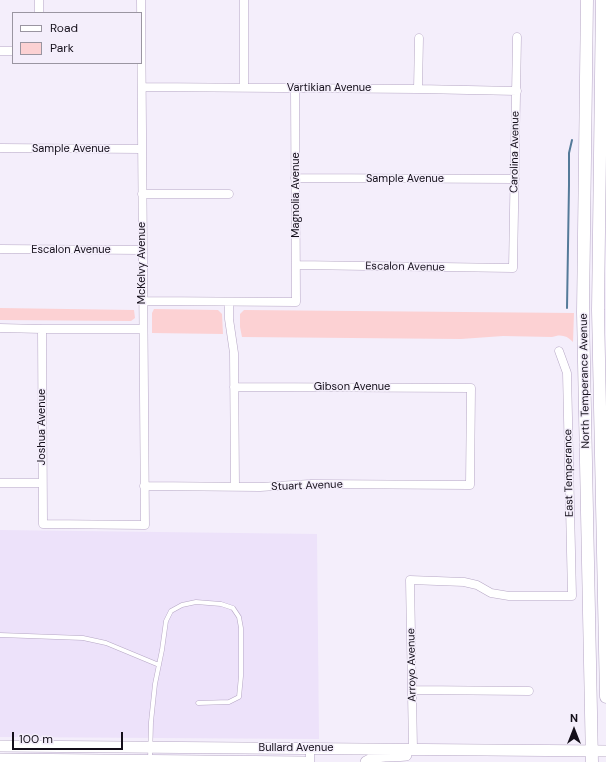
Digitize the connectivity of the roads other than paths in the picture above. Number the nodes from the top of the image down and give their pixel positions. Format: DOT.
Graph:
graph roads {
  1 [pos="39,0"];
  2 [pos="141,0"];
  3 [pos="244,0"];
  4 [pos="587,0"];
  5 [pos="602,0"];
  6 [pos="39,12"];
  7 [pos="141,12"];
  8 [pos="517,37"];
  9 [pos="419,38"];
  10 [pos="0,51"];
  11 [pos="12,51"];
  12 [pos="141,64"];
  13 [pos="142,87"];
  14 [pos="244,87"];
  15 [pos="295,88"];
  16 [pos="418,89"];
  17 [pos="516,91"];
  18 [pos="0,148"];
  19 [pos="142,149"];
  20 [pos="295,178"];
  21 [pos="515,179"];
  22 [pos="142,194"];
  23 [pos="229,194"];
  24 [pos="0,249"];
  25 [pos="142,250"];
  26 [pos="296,265"];
  27 [pos="513,268"];
  28 [pos="143,301"];
  29 [pos="229,302"];
  30 [pos="0,328"];
  31 [pos="42,329"];
  32 [pos="143,329"];
  33 [pos="558,352"];
  34 [pos="234,387"];
  35 [pos="0,483"];
  36 [pos="42,483"];
  37 [pos="470,485"];
  38 [pos="144,486"];
  39 [pos="235,487"];
  40 [pos="144,525"];
  41 [pos="410,580"];
  42 [pos="0,635"];
  43 [pos="159,665"];
  44 [pos="412,690"];
  45 [pos="528,691"];
  46 [pos="606,696"];
  47 [pos="198,703"];
  48 [pos="0,746"];
  49 [pos="100,747"];
  50 [pos="150,747"];
  51 [pos="310,748"];
  52 [pos="413,749"];
  53 [pos="606,751"];
  54 [pos="592,756"];
  55 [pos="0,759"];
  56 [pos="100,761"];
  57 [pos="150,761"];
  58 [pos="304,762"];
  59 [pos="310,762"];
  60 [pos="366,762"];
  1 -- 6 [label="street"];
  2 -- 7 [label="street, McKelvy Avenue"];
  3 -- 14 [label="street"];
  4 -- 54 [label="main road, North Temperance Avenue"];
  5 -- 46 [label="main road, North Temperance Avenue"];
  8 -- 17 [label="street, Carolina Avenue"];
  9 -- 16 [label="street"];
  10 -- 11 [label="street"];
  12 -- 13 [label="street, McKelvy Avenue"];
  13 -- 14 [label="street, Vartikian Avenue"];
  13 -- 19 [label="street, McKelvy Avenue"];
  14 -- 15 [label="street, Vartikian Avenue"];
  15 -- 16 [label="street, Vartikian Avenue"];
  15 -- 20 [label="street, Magnolia Avenue"];
  16 -- 17 [label="street, Vartikian Avenue"];
  17 -- 21 [label="street, Carolina Avenue"];
  18 -- 19 [label="street, Sample Avenue"];
  19 -- 22 [label="street, McKelvy Avenue"];
  20 -- 21 [label="street, Sample Avenue"];
  20 -- 26 [label="street, Magnolia Avenue"];
  21 -- 27 [label="street, Carolina Avenue"];
  22 -- 23 [label="street"];
  22 -- 25 [label="street, McKelvy Avenue"];
  24 -- 25 [label="street, Escalon Avenue"];
  25 -- 28 [label="street, McKelvy Avenue"];
  26 -- 27 [label="street, Escalon Avenue"];
  26 -- 29 [label="street, Magnolia Avenue"];
  28 -- 29 [label="street"];
  28 -- 32 [label="street, McKelvy Avenue"];
  29 -- 34 [label="street"];
  30 -- 31 [label="street"];
  31 -- 32 [label="street"];
  31 -- 36 [label="street, Joshua Avenue"];
  32 -- 38 [label="street, McKelvy Avenue"];
  33 -- 41 [label="street, East Temperance"];
  34 -- 37 [label="street, Gibson Avenue"];
  34 -- 39 [label="street"];
  35 -- 36 [label="street"];
  36 -- 40 [label="street, Joshua Avenue"];
  37 -- 39 [label="street, Stuart Avenue"];
  38 -- 39 [label="street, Stuart Avenue"];
  38 -- 40 [label="street, McKelvy Avenue"];
  41 -- 44 [label="street, Arroyo Avenue"];
  42 -- 43 [label="lane"];
  43 -- 47 [label="lane"];
  43 -- 50 [label="lane"];
  44 -- 45 [label="street"];
  44 -- 52 [label="street, Arroyo Avenue"];
  48 -- 49 [label="main road, Bullard Avenue"];
  49 -- 50 [label="main road, Bullard Avenue"];
  49 -- 56 [label="street"];
  50 -- 51 [label="main road, Bullard Avenue"];
  50 -- 57 [label="lane"];
  51 -- 52 [label="main road, Bullard Avenue"];
  51 -- 59 [label="street"];
  52 -- 54 [label="main road, Bullard Avenue"];
  52 -- 60 [label="main road"];
  53 -- 54 [label="main road, Bullard Avenue"];
  55 -- 56 [label="main road, Bullard Avenue"];
  56 -- 57 [label="main road, Bullard Avenue"];
  57 -- 58 [label="main road, Bullard Avenue"];
}
